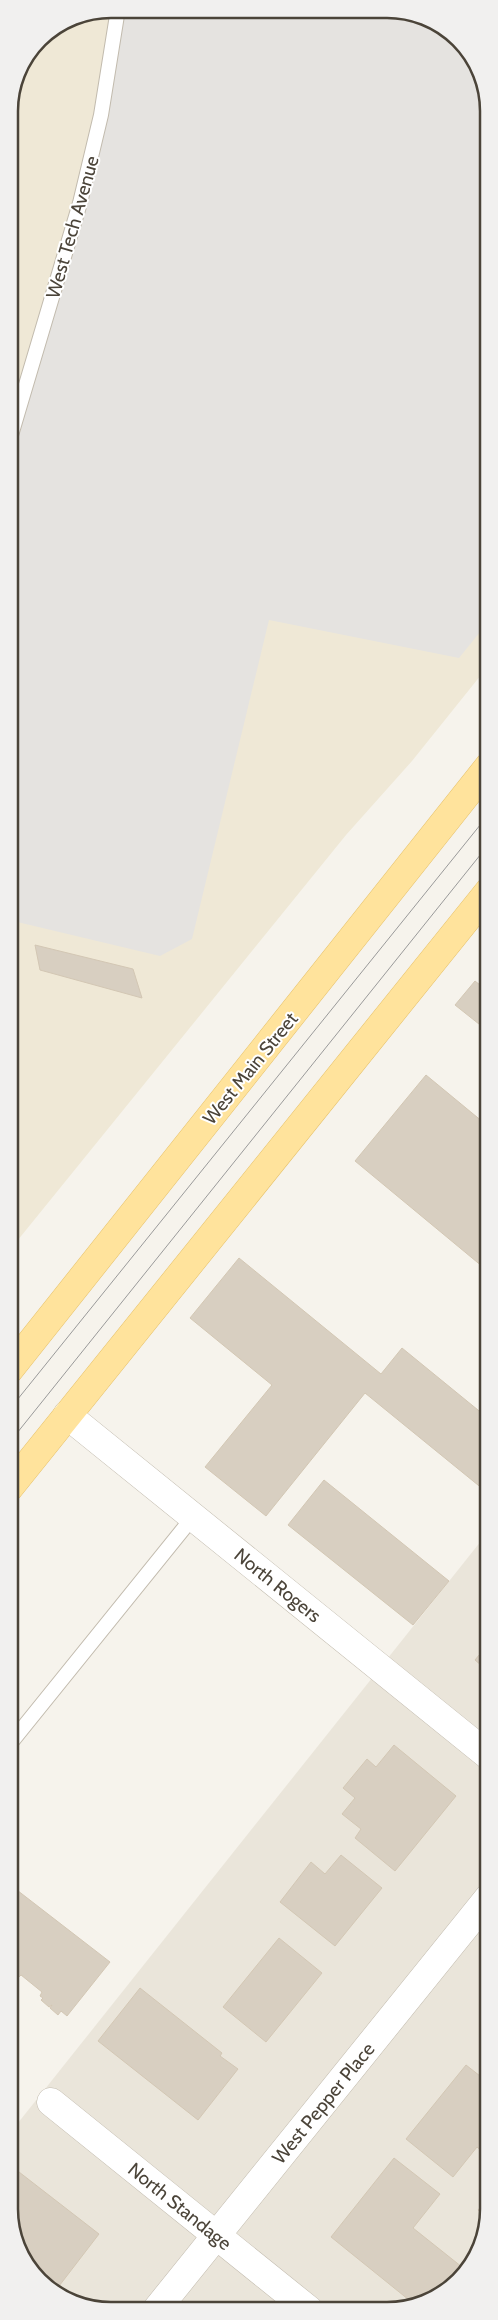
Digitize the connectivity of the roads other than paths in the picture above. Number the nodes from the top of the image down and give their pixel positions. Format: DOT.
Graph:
graph roads {
  1 [pos="117,18"];
  2 [pos="18,412"];
  3 [pos="480,777"];
  4 [pos="480,902"];
  5 [pos="18,1358"];
  6 [pos="67,1416"];
  7 [pos="18,1477"];
  8 [pos="192,1516"];
  9 [pos="18,1735"];
  10 [pos="480,1749"];
  11 [pos="480,1908"];
  12 [pos="51,2102"];
  13 [pos="216,2236"];
  14 [pos="164,2302"];
  15 [pos="299,2302"];
  1 -- 2 [label="lane, West Tech Avenue"];
  3 -- 5 [label="main road, West Main Street"];
  4 -- 6 [label="main road"];
  6 -- 7 [label="main road"];
  6 -- 8 [label="street, North Rogers"];
  8 -- 9 [label="lane"];
  8 -- 10 [label="street, North Rogers"];
  11 -- 13 [label="street, West Pepper Place"];
  12 -- 13 [label="street, North Standage"];
  13 -- 14 [label="street, West Pepper Place"];
  13 -- 15 [label="street, North Standage"];
}
